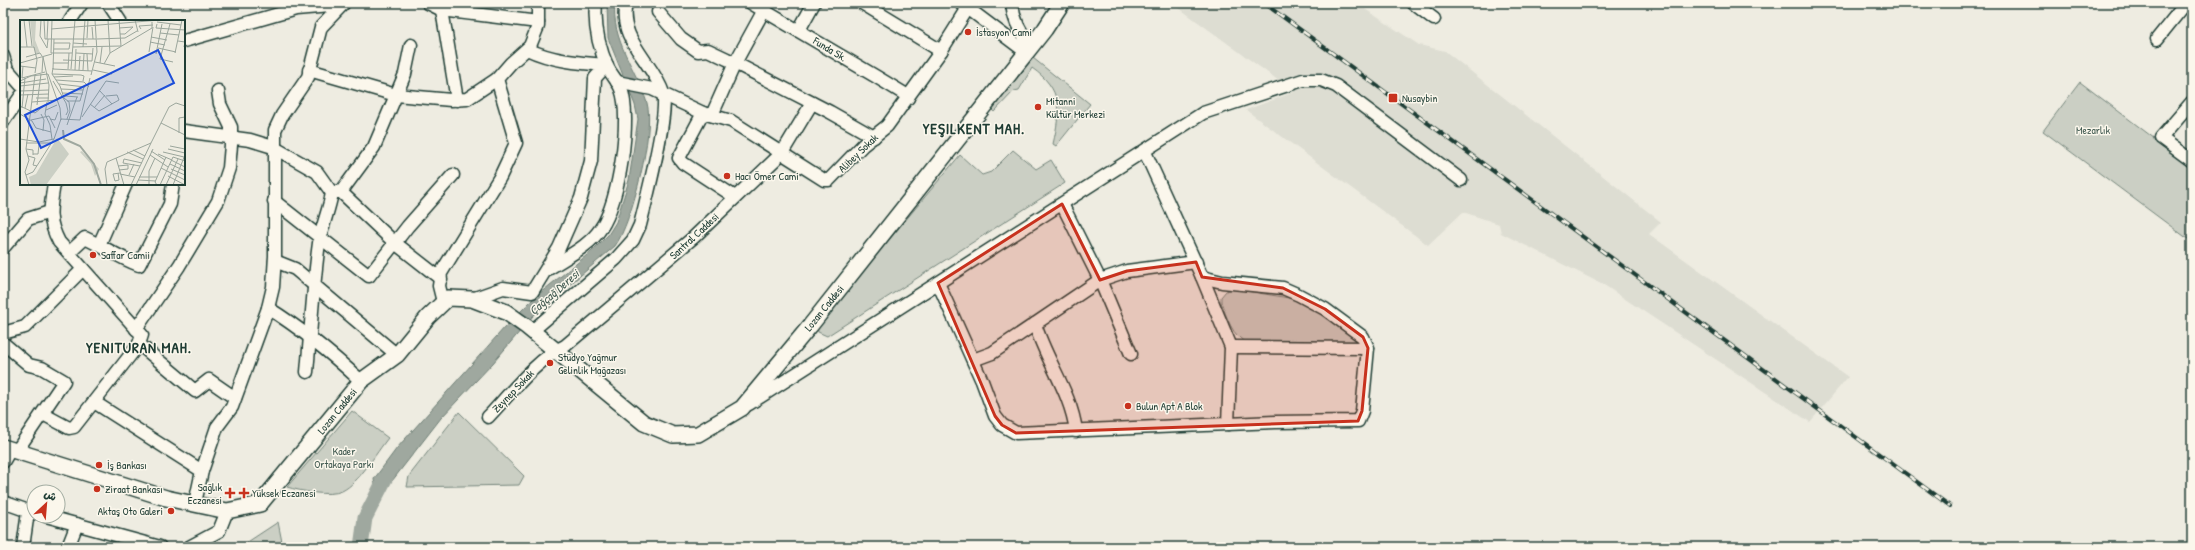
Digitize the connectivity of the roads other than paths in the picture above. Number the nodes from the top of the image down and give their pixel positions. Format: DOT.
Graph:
graph roads {
  1 [pos="82,3"];
  2 [pos="108,3"];
  3 [pos="428,3"];
  4 [pos="538,3"];
  5 [pos="596,3"];
  6 [pos="626,3"];
  7 [pos="751,3"];
  8 [pos="814,3"];
  9 [pos="862,3"];
  10 [pos="1012,3"];
  11 [pos="1062,3"];
  12 [pos="1413,3"];
  13 [pos="2186,3"];
  14 [pos="343,4"];
  15 [pos="292,6"];
  16 [pos="965,6"];
  17 [pos="442,10"];
  18 [pos="764,10"];
  19 [pos="658,12"];
  20 [pos="1434,19"];
  21 [pos="71,20"];
  22 [pos="119,20"];
  23 [pos="538,22"];
  24 [pos="799,30"];
  25 [pos="2157,39"];
  26 [pos="185,41"];
  27 [pos="411,45"];
  28 [pos="527,49"];
  29 [pos="1029,49"];
  30 [pos="941,51"];
  31 [pos="3,56"];
  32 [pos="735,63"];
  33 [pos="607,65"];
  34 [pos="310,70"];
  35 [pos="497,79"];
  36 [pos="617,82"];
  37 [pos="20,84"];
  38 [pos="218,91"];
  39 [pos="664,94"];
  40 [pos="396,95"];
  41 [pos="20,97"];
  42 [pos="908,98"];
  43 [pos="457,100"];
  44 [pos="2192,102"];
  45 [pos="812,103"];
  46 [pos="708,114"];
  47 [pos="3,122"];
  48 [pos="185,131"];
  49 [pos="231,136"];
  50 [pos="874,137"];
  51 [pos="273,147"];
  52 [pos="1145,152"];
  53 [pos="782,153"];
  54 [pos="2192,161"];
  55 [pos="453,175"];
  56 [pos="1461,180"];
  57 [pos="54,185"];
  58 [pos="126,185"];
  59 [pos="173,185"];
  60 [pos="337,192"];
  61 [pos="735,197"];
  62 [pos="274,201"];
  63 [pos="1062,204"];
  64 [pos="50,212"];
  65 [pos="321,236"];
  66 [pos="395,243"];
  67 [pos="99,245"];
  68 [pos="3,248"];
  69 [pos="69,252"];
  70 [pos="275,261"];
  71 [pos="1196,262"];
  72 [pos="83,269"];
  73 [pos="544,272"];
  74 [pos="1202,277"];
  75 [pos="440,279"];
  76 [pos="1100,280"];
  77 [pos="938,283"];
  78 [pos="313,284"];
  79 [pos="472,299"];
  80 [pos="443,302"];
  81 [pos="268,308"];
  82 [pos="1035,324"];
  83 [pos="136,329"];
  84 [pos="530,329"];
  85 [pos="3,333"];
  86 [pos="310,337"];
  87 [pos="3,343"];
  88 [pos="139,344"];
  89 [pos="1231,347"];
  90 [pos="1368,348"];
  91 [pos="555,350"];
  92 [pos="1131,354"];
  93 [pos="397,355"];
  94 [pos="973,360"];
  95 [pos="307,372"];
  96 [pos="361,381"];
  97 [pos="235,398"];
  98 [pos="94,402"];
  99 [pos="742,408"];
  100 [pos="43,414"];
  101 [pos="488,417"];
  102 [pos="1228,424"];
  103 [pos="1076,431"];
  104 [pos="8,453"];
  105 [pos="202,470"];
  106 [pos="3,502"];
  107 [pos="195,503"];
  108 [pos="26,510"];
  109 [pos="227,511"];
  110 [pos="66,521"];
  111 [pos="28,524"];
  112 [pos="77,524"];
  113 [pos="23,547"];
  114 [pos="68,547"];
  115 [pos="160,547"];
  116 [pos="188,547"];
  1 -- 21 [label="street"];
  2 -- 22 [label="street"];
  3 -- 17 [label="street"];
  4 -- 23 [label="street"];
  5 -- 33 [label="street"];
  6 -- 39 [label="street"];
  7 -- 18 [label="street, Funda Sk."];
  8 -- 24 [label="street"];
  9 -- 30 [label="street"];
  10 -- 29 [label="street"];
  11 -- 29 [label="main road, Lozan Caddesi"];
  12 -- 20 [label="street"];
  13 -- 25 [label="street"];
  14 -- 15 [label="street"];
  14 -- 34 [label="street"];
  15 -- 26 [label="street"];
  16 -- 29 [label="street"];
  16 -- 30 [label="street, Alibey Sokak"];
  17 -- 23 [label="street"];
  17 -- 43 [label="street"];
  18 -- 24 [label="street, Funda Sk."];
  18 -- 32 [label="street"];
  19 -- 32 [label="street"];
  23 -- 28 [label="street"];
  24 -- 42 [label="street, Funda Sk."];
  27 -- 40 [label="street"];
  28 -- 33 [label="street"];
  28 -- 35 [label="street"];
  29 -- 99 [label="main road, Lozan Caddesi"];
  30 -- 42 [label="street, Alibey Sokak"];
  31 -- 37 [label="street"];
  32 -- 45 [label="street"];
  32 -- 46 [label="street"];
  33 -- 36 [label="street"];
  33 -- 73 [label="street"];
  34 -- 40 [label="street"];
  34 -- 51 [label="street"];
  35 -- 43 [label="street"];
  35 -- 75 [label="street"];
  36 -- 39 [label="street, Alibey Sokak"];
  36 -- 73 [label="street"];
  38 -- 49 [label="street"];
  39 -- 46 [label="street, Alibey Sokak"];
  39 -- 84 [label="street"];
  40 -- 43 [label="street"];
  40 -- 60 [label="street"];
  41 -- 47 [label="street"];
  42 -- 50 [label="street, Alibey Sokak"];
  44 -- 54 [label="street"];
  45 -- 50 [label="street"];
  45 -- 53 [label="street, Santral Caddesi"];
  46 -- 53 [label="street, Alibey Sokak"];
  46 -- 61 [label="street"];
  48 -- 49 [label="street"];
  49 -- 51 [label="street"];
  49 -- 83 [label="street"];
  50 -- 53 [label="street, Alibey Sokak"];
  51 -- 60 [label="street"];
  51 -- 62 [label="street"];
  52 -- 56 [label="street"];
  52 -- 63 [label="street"];
  52 -- 71 [label="street"];
  53 -- 61 [label="street, Santral Caddesi"];
  55 -- 66 [label="street"];
  57 -- 64 [label="street"];
  58 -- 67 [label="street"];
  59 -- 67 [label="street"];
  60 -- 65 [label="street"];
  60 -- 66 [label="street"];
  61 -- 91 [label="street, Santral Caddesi"];
  62 -- 65 [label="street"];
  62 -- 70 [label="street"];
  63 -- 76 [label="street"];
  63 -- 77 [label="street"];
  64 -- 68 [label="street"];
  64 -- 69 [label="street"];
  65 -- 66 [label="street"];
  65 -- 78 [label="street"];
  66 -- 75 [label="street"];
  67 -- 69 [label="street"];
  69 -- 72 [label="street"];
  70 -- 78 [label="street"];
  70 -- 81 [label="street"];
  71 -- 74 [label="street"];
  71 -- 76 [label="street"];
  72 -- 83 [label="street"];
  72 -- 85 [label="street"];
  73 -- 79 [label="street"];
  74 -- 89 [label="street"];
  74 -- 90 [label="street"];
  75 -- 80 [label="street"];
  76 -- 82 [label="street"];
  76 -- 92 [label="street"];
  77 -- 94 [label="street"];
  77 -- 99 [label="street"];
  78 -- 86 [label="street"];
  78 -- 93 [label="street"];
  79 -- 80 [label="main road"];
  79 -- 84 [label="main road, Lozan Caddesi"];
  80 -- 93 [label="main road, Lozan Caddesi"];
  81 -- 86 [label="street"];
  81 -- 97 [label="street"];
  82 -- 94 [label="street"];
  82 -- 103 [label="street"];
  83 -- 88 [label="street"];
  84 -- 91 [label="main road, Lozan Caddesi"];
  86 -- 95 [label="street"];
  86 -- 96 [label="street"];
  87 -- 100 [label="street"];
  88 -- 97 [label="street"];
  88 -- 98 [label="street"];
  89 -- 90 [label="street"];
  89 -- 102 [label="street"];
  90 -- 102 [label="street"];
  91 -- 99 [label="main road, Lozan Caddesi"];
  91 -- 101 [label="street, Zeynep Sokak"];
  93 -- 96 [label="main road, Lozan Caddesi"];
  94 -- 103 [label="street"];
  96 -- 109 [label="main road, Lozan Caddesi"];
  97 -- 105 [label="street"];
  98 -- 100 [label="street"];
  98 -- 105 [label="street"];
  100 -- 104 [label="street"];
  102 -- 103 [label="street"];
  104 -- 107 [label="main road, Lozan Caddesi"];
  105 -- 107 [label="street"];
  106 -- 108 [label="street"];
  107 -- 109 [label="main road, Lozan Caddesi"];
  109 -- 116 [label="street"];
  110 -- 112 [label="street"];
  111 -- 113 [label="street"];
  112 -- 114 [label="street"];
  112 -- 115 [label="street"];
}
